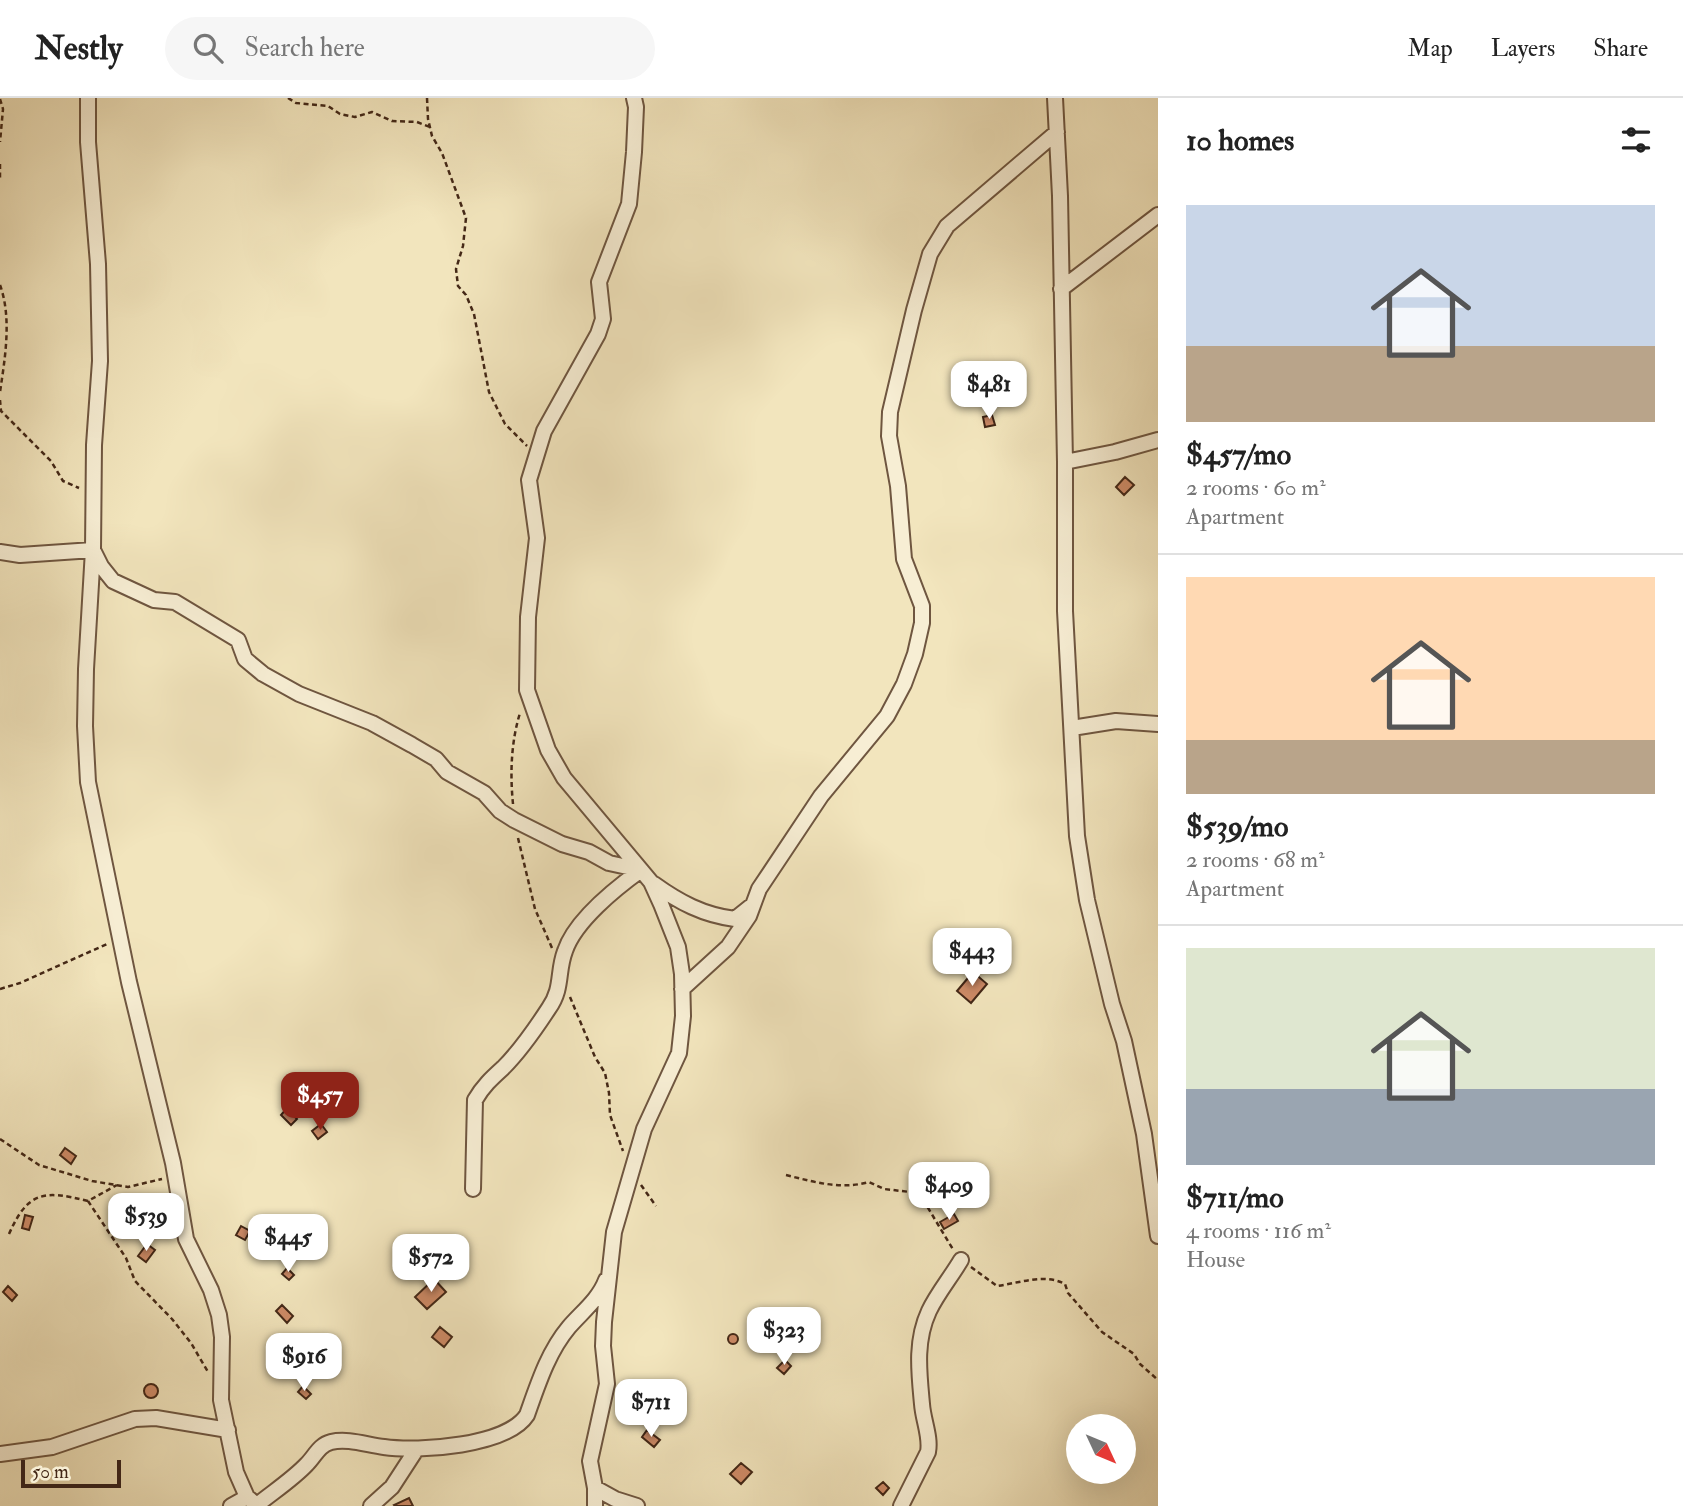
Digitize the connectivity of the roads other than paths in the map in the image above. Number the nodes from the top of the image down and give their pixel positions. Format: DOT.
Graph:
graph roads {
  1 [pos="88,98"];
  2 [pos="634,98"];
  3 [pos="1055,98"];
  4 [pos="1057,132"];
  5 [pos="1158,215"];
  6 [pos="1061,289"];
  7 [pos="1158,440"];
  8 [pos="1065,462"];
  9 [pos="93,550"];
  10 [pos="0,552"];
  11 [pos="1158,724"];
  12 [pos="1072,728"];
  13 [pos="641,870"];
  14 [pos="651,882"];
  15 [pos="753,903"];
  16 [pos="682,989"];
  17 [pos="473,1189"];
  18 [pos="1158,1236"];
  19 [pos="961,1260"];
  20 [pos="610,1272"];
  21 [pos="228,1430"];
  22 [pos="416,1450"];
  23 [pos="0,1454"];
  24 [pos="595,1488"];
  25 [pos="254,1503"];
  26 [pos="231,1506"];
  27 [pos="370,1506"];
  28 [pos="595,1506"];
  29 [pos="637,1506"];
  30 [pos="901,1506"];
  1 -- 9 [label="street"];
  2 -- 13 [label="street"];
  3 -- 4 [label="street"];
  4 -- 6 [label="street"];
  4 -- 15 [label="street"];
  5 -- 6 [label="street"];
  6 -- 8 [label="street"];
  7 -- 8 [label="street"];
  8 -- 12 [label="street"];
  9 -- 10 [label="street"];
  9 -- 13 [label="street"];
  9 -- 21 [label="street"];
  11 -- 12 [label="street"];
  12 -- 18 [label="street"];
  13 -- 14 [label="street"];
  13 -- 17 [label="street"];
  14 -- 15 [label="street"];
  14 -- 16 [label="street"];
  15 -- 16 [label="street"];
  16 -- 20 [label="street"];
  19 -- 30 [label="street"];
  20 -- 22 [label="street"];
  20 -- 24 [label="street"];
  21 -- 23 [label="street"];
  21 -- 25 [label="street"];
  22 -- 25 [label="street"];
  22 -- 27 [label="street"];
  24 -- 28 [label="street"];
  24 -- 29 [label="street"];
  25 -- 26 [label="street"];
}
